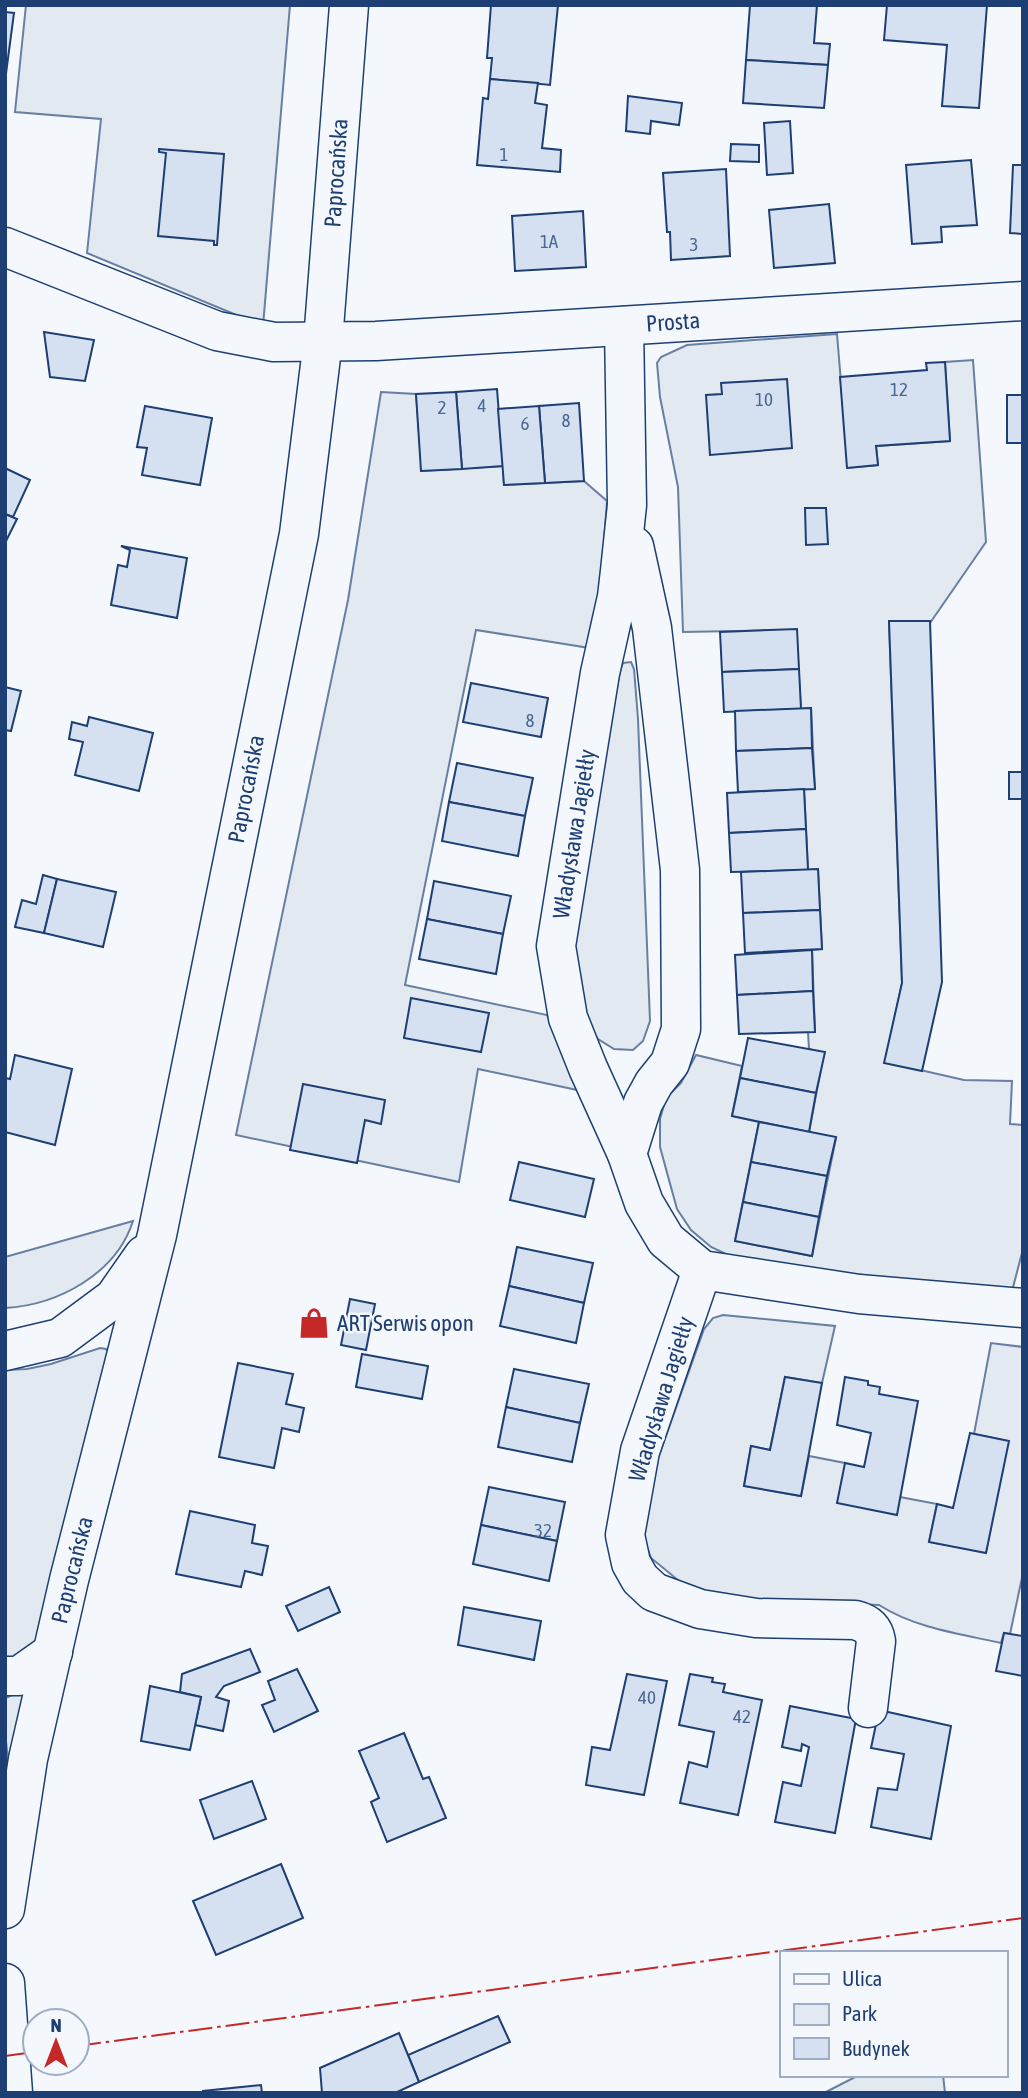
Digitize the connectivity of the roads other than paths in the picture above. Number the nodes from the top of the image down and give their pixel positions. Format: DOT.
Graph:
graph roads {
  1 [pos="349,5"];
  2 [pos="5,247"];
  3 [pos="1023,301"];
  4 [pos="624,326"];
  5 [pos="323,341"];
  6 [pos="627,505"];
  7 [pos="627,1154"];
  8 [pos="157,1236"];
  9 [pos="702,1270"];
  10 [pos="1023,1308"];
  11 [pos="5,1326"];
  12 [pos="60,1338"];
  13 [pos="5,1351"];
  14 [pos="53,1651"];
  15 [pos="5,1676"];
  16 [pos="868,1708"];
  17 [pos="5,1909"];
  18 [pos="5,1983"];
  19 [pos="13,2093"];
  1 -- 5 [label="street, Paprocańska"];
  2 -- 5 [label="street"];
  3 -- 4 [label="street, Prosta"];
  4 -- 5 [label="street, Prosta"];
  4 -- 6 [label="street, Władysława Jagiełły"];
  5 -- 8 [label="street, Paprocańska"];
  6 -- 7 [label="street, Władysława Jagiełły"];
  6 -- 7 [label="street, Władysława Jagiełły"];
  7 -- 9 [label="street, Władysława Jagiełły"];
  8 -- 12 [label="street, Paprocańska"];
  8 -- 14 [label="street, Paprocańska"];
  9 -- 10 [label="street"];
  9 -- 16 [label="street, Władysława Jagiełły"];
  11 -- 12 [label="street"];
  12 -- 13 [label="street, Paprocańska"];
  14 -- 15 [label="street"];
  14 -- 17 [label="street, Paprocańska"];
  18 -- 19 [label="street"];
}
